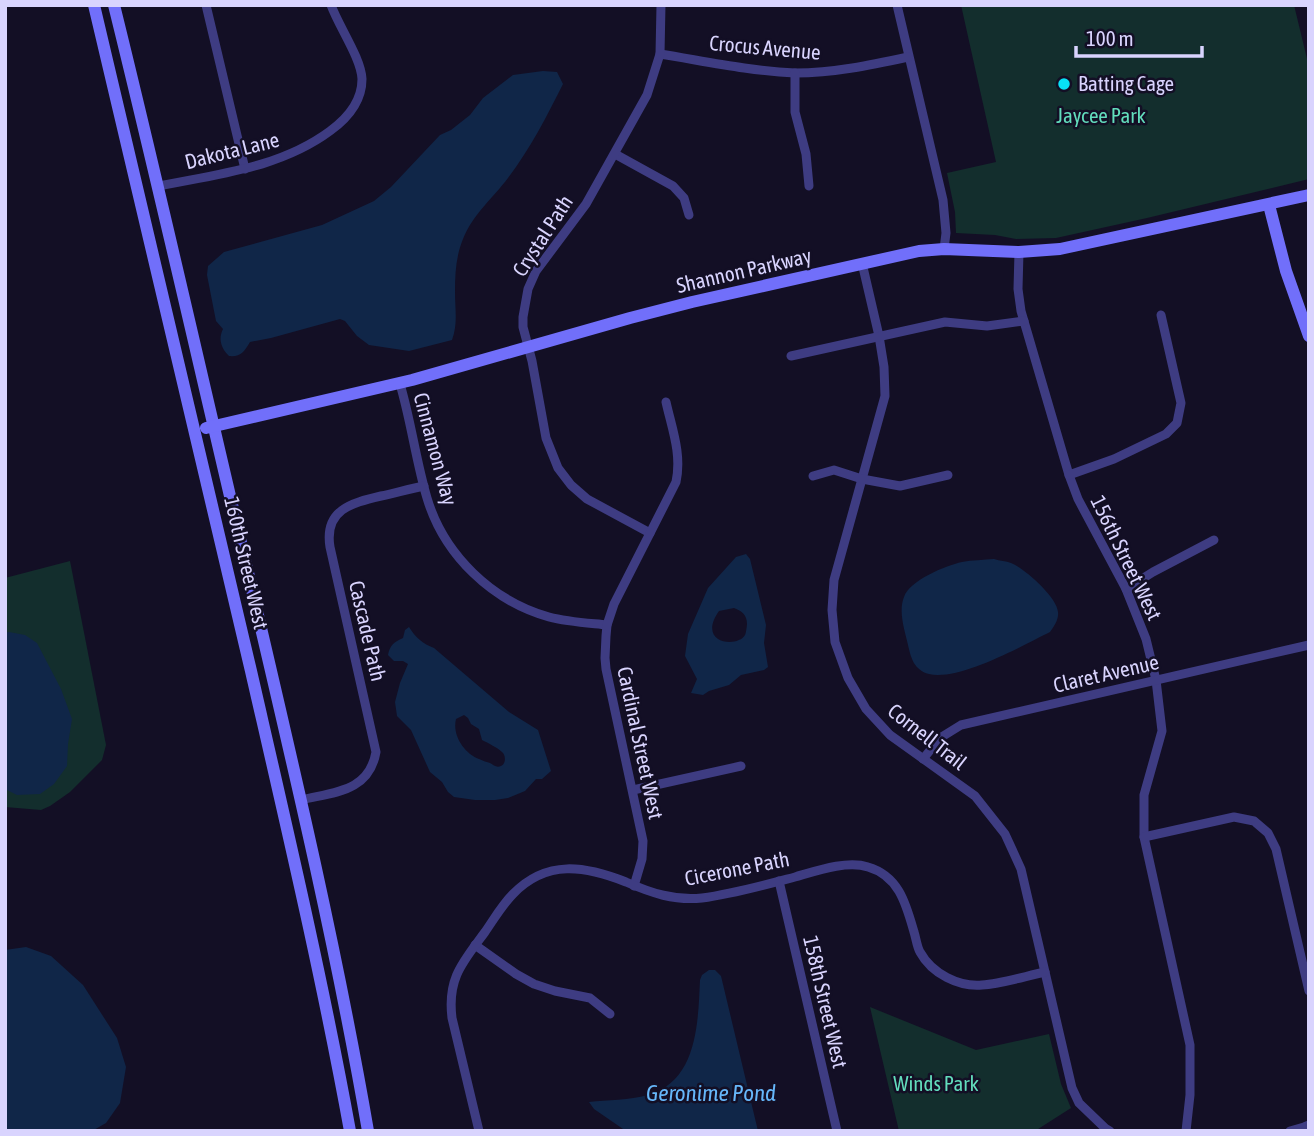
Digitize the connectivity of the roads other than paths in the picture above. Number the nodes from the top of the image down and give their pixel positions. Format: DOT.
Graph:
graph roads {
  1 [pos="94,5"];
  2 [pos="114,5"];
  3 [pos="206,5"];
  4 [pos="331,5"];
  5 [pos="661,5"];
  6 [pos="897,5"];
  7 [pos="660,54"];
  8 [pos="908,57"];
  9 [pos="794,72"];
  10 [pos="615,154"];
  11 [pos="245,169"];
  12 [pos="159,186"];
  13 [pos="809,186"];
  14 [pos="1309,195"];
  15 [pos="1269,205"];
  16 [pos="689,215"];
  17 [pos="944,249"];
  18 [pos="1019,252"];
  19 [pos="862,263"];
  20 [pos="1161,315"];
  21 [pos="1024,321"];
  22 [pos="879,336"];
  23 [pos="1309,336"];
  24 [pos="529,347"];
  25 [pos="792,356"];
  26 [pos="400,384"];
  27 [pos="666,402"];
  28 [pos="214,427"];
  29 [pos="195,429"];
  30 [pos="948,475"];
  31 [pos="1069,475"];
  32 [pos="813,476"];
  33 [pos="862,479"];
  34 [pos="424,486"];
  35 [pos="650,533"];
  36 [pos="1214,540"];
  37 [pos="1126,589"];
  38 [pos="607,625"];
  39 [pos="1309,645"];
  40 [pos="1156,680"];
  41 [pos="923,759"];
  42 [pos="741,766"];
  43 [pos="633,790"];
  44 [pos="301,800"];
  45 [pos="1144,836"];
  46 [pos="779,881"];
  47 [pos="634,886"];
  48 [pos="475,945"];
  49 [pos="1045,972"];
  50 [pos="1309,991"];
  51 [pos="610,1014"];
  52 [pos="1309,1125"];
  53 [pos="350,1131"];
  54 [pos="369,1131"];
  55 [pos="479,1131"];
  56 [pos="837,1131"];
  57 [pos="1110,1131"];
  58 [pos="1186,1131"];
  59 [pos="1290,1131"];
  1 -- 29 [label="main road, 160th Street West"];
  2 -- 12 [label="main road, 160th Street West"];
  3 -- 11 [label="street"];
  4 -- 11 [label="street, Dakota Lane"];
  5 -- 7 [label="street, Crystal Path"];
  6 -- 8 [label="street"];
  7 -- 9 [label="street, Crocus Avenue"];
  7 -- 10 [label="street, Crystal Path"];
  8 -- 9 [label="street, Crocus Avenue"];
  8 -- 17 [label="street"];
  9 -- 13 [label="street"];
  10 -- 16 [label="street"];
  10 -- 24 [label="street, Crystal Path"];
  11 -- 12 [label="street, Dakota Lane"];
  12 -- 28 [label="main road, 160th Street West"];
  14 -- 15 [label="main road, Shannon Parkway"];
  15 -- 18 [label="main road, Shannon Parkway"];
  15 -- 23 [label="main road"];
  17 -- 18 [label="main road, Shannon Parkway"];
  17 -- 19 [label="main road, Shannon Parkway"];
  18 -- 21 [label="street, 156th Street West"];
  19 -- 22 [label="street, Cornell Trail"];
  19 -- 24 [label="main road, Shannon Parkway"];
  20 -- 31 [label="street"];
  21 -- 22 [label="street"];
  21 -- 31 [label="street, 156th Street West"];
  22 -- 25 [label="street"];
  22 -- 33 [label="street, Cornell Trail"];
  24 -- 26 [label="main road, Shannon Parkway"];
  24 -- 35 [label="street, Crystal Path"];
  26 -- 28 [label="main road, Shannon Parkway"];
  26 -- 34 [label="street, Cinnamon Way"];
  27 -- 35 [label="street, Cardinal Street West"];
  28 -- 29 [label="main road, Shannon Parkway"];
  28 -- 44 [label="main road, 160th Street West"];
  29 -- 53 [label="main road, 160th Street West"];
  30 -- 33 [label="street"];
  31 -- 37 [label="street, 156th Street West"];
  32 -- 33 [label="street"];
  33 -- 41 [label="street, Cornell Trail"];
  34 -- 38 [label="street, Cinnamon Way"];
  34 -- 44 [label="street, Cascade Path"];
  35 -- 38 [label="street, Cardinal Street West"];
  36 -- 37 [label="street"];
  37 -- 40 [label="street, 156th Street West"];
  38 -- 43 [label="street, Cardinal Street West"];
  39 -- 40 [label="street, Claret Avenue"];
  40 -- 41 [label="street, Claret Avenue"];
  40 -- 45 [label="street, 156th Street West"];
  41 -- 49 [label="street, Cornell Trail"];
  42 -- 43 [label="street"];
  43 -- 47 [label="street, Cardinal Street West"];
  44 -- 54 [label="main road, 160th Street West"];
  45 -- 50 [label="street"];
  45 -- 58 [label="street, 156th Street West"];
  46 -- 47 [label="street, Cicerone Path"];
  46 -- 49 [label="street, Cicerone Path"];
  46 -- 56 [label="street, 158th Street West"];
  47 -- 48 [label="street, Cicerone Path"];
  48 -- 51 [label="street"];
  48 -- 55 [label="street, Cicerone Path"];
  49 -- 57 [label="street, Cornell Trail"];
  52 -- 59 [label="street"];
}
